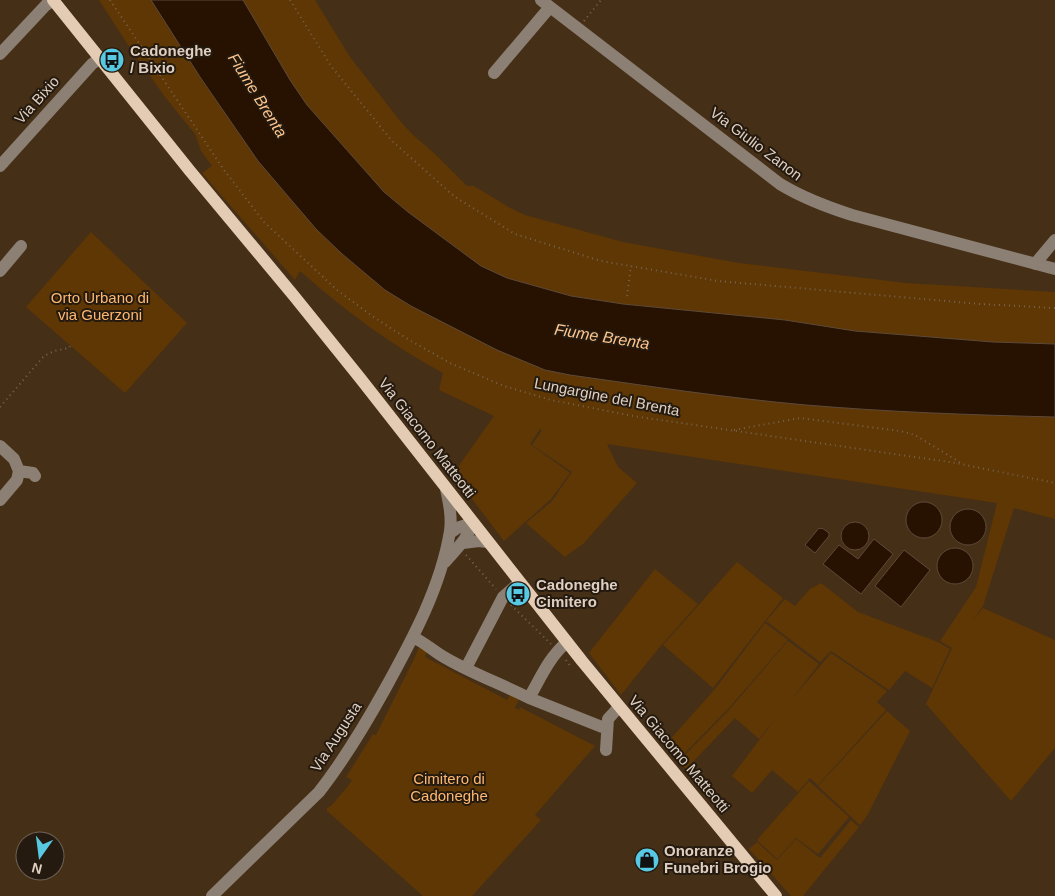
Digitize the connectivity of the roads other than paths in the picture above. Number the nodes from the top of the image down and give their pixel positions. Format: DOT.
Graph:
graph roads {
  1 [pos="53,0"];
  2 [pos="545,4"];
  3 [pos="0,54"];
  4 [pos="100,58"];
  5 [pos="494,73"];
  6 [pos="0,166"];
  7 [pos="1055,240"];
  8 [pos="22,246"];
  9 [pos="1035,264"];
  10 [pos="1055,269"];
  11 [pos="0,272"];
  12 [pos="0,446"];
  13 [pos="19,471"];
  14 [pos="35,476"];
  15 [pos="446,489"];
  16 [pos="0,500"];
  17 [pos="472,523"];
  18 [pos="450,533"];
  19 [pos="487,542"];
  20 [pos="463,547"];
  21 [pos="444,564"];
  22 [pos="519,583"];
  23 [pos="413,637"];
  24 [pos="567,642"];
  25 [pos="466,668"];
  26 [pos="529,698"];
  27 [pos="619,707"];
  28 [pos="607,727"];
  29 [pos="606,750"];
  30 [pos="212,896"];
  31 [pos="776,896"];
  1 -- 3 [label="street"];
  1 -- 4 [label="main road, Via Giacomo Matteotti"];
  2 -- 5 [label="street"];
  2 -- 9 [label="street, Via Giulio Zanon"];
  4 -- 6 [label="street, Via Bixio"];
  4 -- 15 [label="main road, Via Giacomo Matteotti"];
  7 -- 9 [label="street"];
  8 -- 11 [label="street"];
  9 -- 10 [label="street, Via Giulio Zanon"];
  12 -- 13 [label="street"];
  13 -- 14 [label="street"];
  13 -- 16 [label="street"];
  15 -- 17 [label="main road, Via Giacomo Matteotti"];
  15 -- 18 [label="street, Via Augusta"];
  17 -- 18 [label="street"];
  17 -- 19 [label="main road, Via Giacomo Matteotti"];
  17 -- 20 [label="street, Via Augusta"];
  18 -- 21 [label="street, Via Augusta"];
  19 -- 20 [label="street"];
  19 -- 22 [label="main road, Via Giacomo Matteotti"];
  20 -- 21 [label="street, Via Augusta"];
  21 -- 23 [label="street, Via Augusta"];
  22 -- 24 [label="main road, Via Giacomo Matteotti"];
  22 -- 25 [label="street"];
  23 -- 25 [label="street"];
  23 -- 30 [label="street, Via Augusta"];
  24 -- 26 [label="street"];
  24 -- 27 [label="main road, Via Giacomo Matteotti"];
  25 -- 26 [label="street"];
  26 -- 28 [label="street"];
  27 -- 28 [label="street"];
  27 -- 31 [label="main road, Via Giacomo Matteotti"];
  28 -- 29 [label="street"];
}
